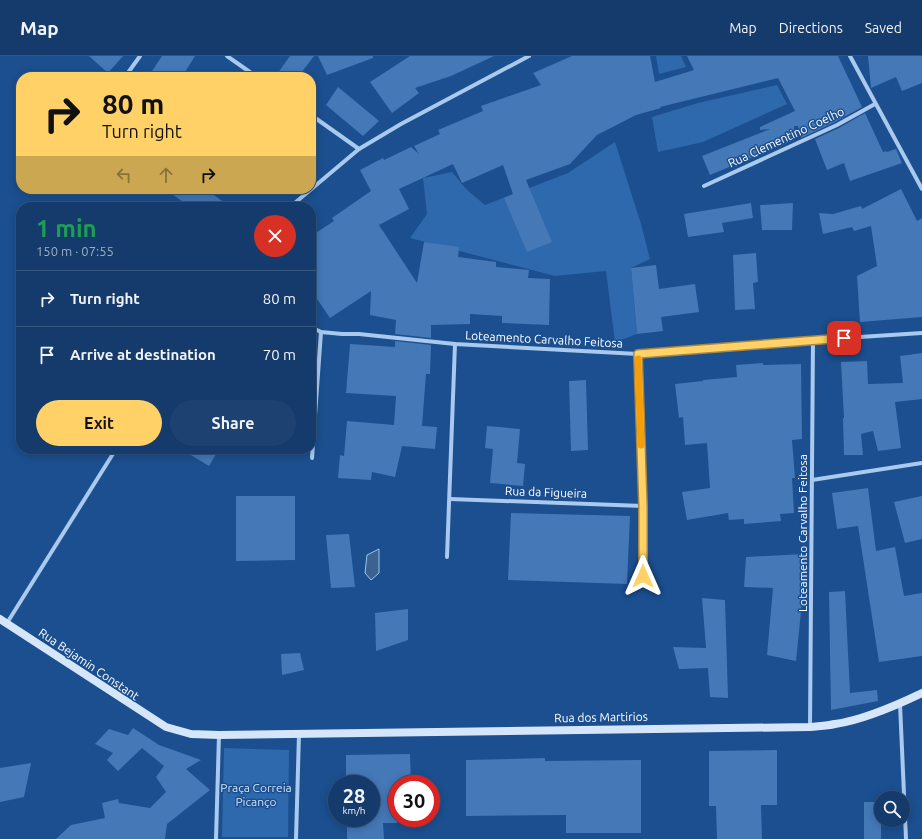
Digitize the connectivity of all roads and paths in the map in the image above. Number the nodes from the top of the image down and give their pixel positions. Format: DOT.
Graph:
graph roads {
  1 [pos="140,56"];
  2 [pos="227,56"];
  3 [pos="529,56"];
  4 [pos="850,56"];
  5 [pos="129,72"];
  6 [pos="250,72"];
  7 [pos="875,104"];
  8 [pos="316,119"];
  9 [pos="359,149"];
  10 [pos="316,185"];
  11 [pos="704,186"];
  12 [pos="922,189"];
  13 [pos="305,194"];
  14 [pos="296,202"];
  15 [pos="316,330"];
  16 [pos="321,332"];
  17 [pos="922,333"];
  18 [pos="813,340"];
  19 [pos="455,344"];
  20 [pos="638,354"];
  21 [pos="316,402"];
  22 [pos="113,454"];
  23 [pos="312,454"];
  24 [pos="312,458"];
  25 [pos="922,464"];
  26 [pos="812,480"];
  27 [pos="450,499"];
  28 [pos="643,506"];
  29 [pos="447,557"];
  30 [pos="643,576"];
  31 [pos="4,622"];
  32 [pos="922,693"];
  33 [pos="900,704"];
  34 [pos="810,727"];
  35 [pos="299,734"];
  36 [pos="219,735"];
  37 [pos="216,839"];
  38 [pos="296,839"];
  39 [pos="906,839"];
  1 -- 5 [label="street"];
  2 -- 6 [label="street"];
  3 -- 9 [label="street"];
  4 -- 7 [label="street"];
  7 -- 11 [label="street, Rua Clementino Coelho"];
  7 -- 12 [label="street"];
  8 -- 9 [label="street"];
  9 -- 10 [label="street"];
  13 -- 14 [label="street"];
  15 -- 16 [label="street, Loteamento Carvalho Feitosa"];
  16 -- 19 [label="street, Loteamento Carvalho Feitosa"];
  16 -- 21 [label="street"];
  17 -- 18 [label="street, Loteamento Carvalho Feitosa"];
  18 -- 20 [label="street, Loteamento Carvalho Feitosa"];
  18 -- 26 [label="street, Loteamento Carvalho Feitosa"];
  19 -- 20 [label="street, Loteamento Carvalho Feitosa"];
  19 -- 27 [label="street"];
  20 -- 28 [label="street"];
  22 -- 31 [label="street"];
  23 -- 24 [label="street"];
  25 -- 26 [label="street"];
  26 -- 34 [label="street, Loteamento Carvalho Feitosa"];
  27 -- 28 [label="street, Rua da Figueira"];
  27 -- 29 [label="street"];
  28 -- 30 [label="street"];
  31 -- 36 [label="street, Rua Bejamin Constant"];
  32 -- 33 [label="street, Rua dos Martirios"];
  33 -- 34 [label="street, Rua dos Martirios"];
  33 -- 39 [label="street"];
  34 -- 35 [label="street, Rua dos Martirios"];
  35 -- 36 [label="street, Rua dos Martirios"];
  35 -- 38 [label="street"];
  36 -- 37 [label="street"];
}
